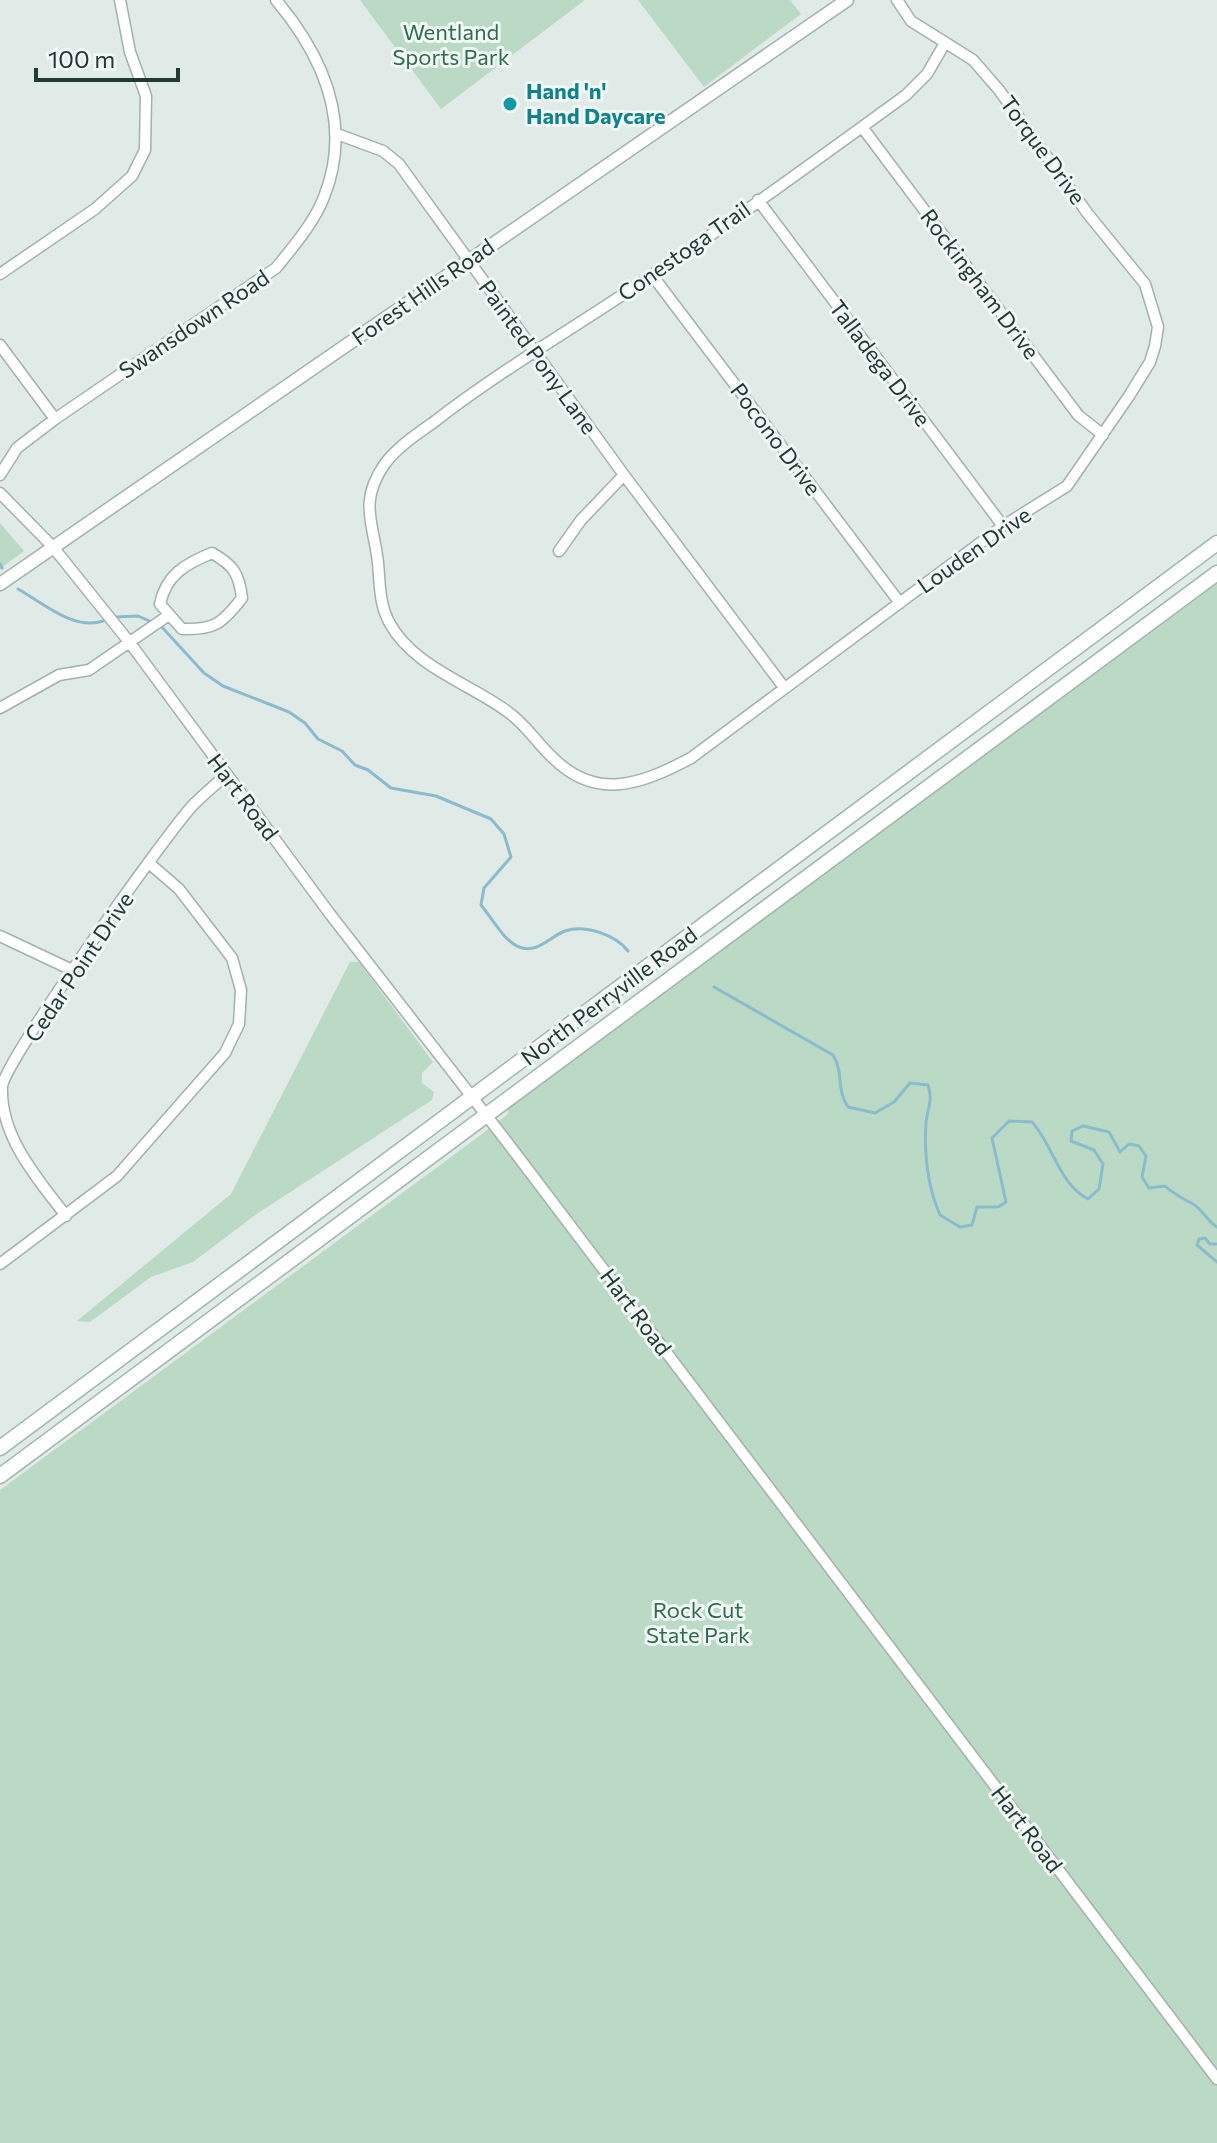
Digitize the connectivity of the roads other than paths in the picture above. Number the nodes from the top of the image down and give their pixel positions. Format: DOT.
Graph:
graph roads {
  1 [pos="120,0"];
  2 [pos="276,0"];
  3 [pos="847,0"];
  4 [pos="897,0"];
  5 [pos="945,43"];
  6 [pos="862,127"];
  7 [pos="337,134"];
  8 [pos="758,200"];
  9 [pos="468,261"];
  10 [pos="0,274"];
  11 [pos="652,275"];
  12 [pos="1158,327"];
  13 [pos="0,345"];
  14 [pos="534,351"];
  15 [pos="55,419"];
  16 [pos="1103,435"];
  17 [pos="0,475"];
  18 [pos="624,475"];
  19 [pos="0,493"];
  20 [pos="1003,526"];
  21 [pos="1217,543"];
  22 [pos="53,547"];
  23 [pos="559,551"];
  24 [pos="1217,573"];
  25 [pos="0,584"];
  26 [pos="900,603"];
  27 [pos="169,615"];
  28 [pos="130,643"];
  29 [pos="783,686"];
  30 [pos="0,708"];
  31 [pos="734,727"];
  32 [pos="226,775"];
  33 [pos="150,864"];
  34 [pos="0,936"];
  35 [pos="72,970"];
  36 [pos="472,1097"];
  37 [pos="485,1113"];
  38 [pos="66,1216"];
  39 [pos="0,1264"];
  40 [pos="0,1448"];
  41 [pos="0,1476"];
  42 [pos="1217,2079"];
  1 -- 10 [label="street"];
  2 -- 7 [label="street"];
  3 -- 9 [label="street, Forest Hills Road"];
  4 -- 5 [label="street, Torque Drive"];
  5 -- 6 [label="street, Conestoga Trail"];
  5 -- 12 [label="street, Torque Drive"];
  6 -- 8 [label="street, Conestoga Trail"];
  6 -- 16 [label="street, Rockingham Drive"];
  7 -- 9 [label="street, Painted Pony Lane"];
  7 -- 15 [label="street, Swansdown Road"];
  8 -- 11 [label="street, Conestoga Trail"];
  8 -- 20 [label="street, Talladega Drive"];
  9 -- 14 [label="street, Painted Pony Lane"];
  9 -- 22 [label="street, Forest Hills Road"];
  11 -- 14 [label="street, Conestoga Trail"];
  11 -- 26 [label="street, Pocono Drive"];
  12 -- 16 [label="street, Louden Drive"];
  13 -- 15 [label="street"];
  14 -- 18 [label="street, Painted Pony Lane"];
  14 -- 31 [label="street, Conestoga Trail"];
  15 -- 17 [label="street, Swansdown Road"];
  16 -- 20 [label="street, Louden Drive"];
  18 -- 23 [label="street"];
  18 -- 29 [label="street, Painted Pony Lane"];
  19 -- 22 [label="street, Hart Road"];
  20 -- 26 [label="street, Louden Drive"];
  21 -- 36 [label="main road, North Perryville Road"];
  22 -- 25 [label="street, Forest Hills Road"];
  22 -- 28 [label="street, Hart Road"];
  24 -- 37 [label="main road, North Perryville Road"];
  26 -- 29 [label="street, Louden Drive"];
  27 -- 27 [label="street"];
  27 -- 28 [label="street"];
  28 -- 30 [label="street"];
  28 -- 32 [label="street, Hart Road"];
  29 -- 31 [label="street, Louden Drive"];
  32 -- 33 [label="street, Cedar Point Drive"];
  32 -- 36 [label="street, Hart Road"];
  33 -- 35 [label="street, Cedar Point Drive"];
  33 -- 38 [label="street"];
  34 -- 35 [label="street"];
  35 -- 38 [label="street, Cedar Point Drive"];
  36 -- 37 [label="street, Hart Road"];
  36 -- 40 [label="main road, North Perryville Road"];
  37 -- 41 [label="main road, North Perryville Road"];
  37 -- 42 [label="street, Hart Road"];
  38 -- 39 [label="street"];
}
